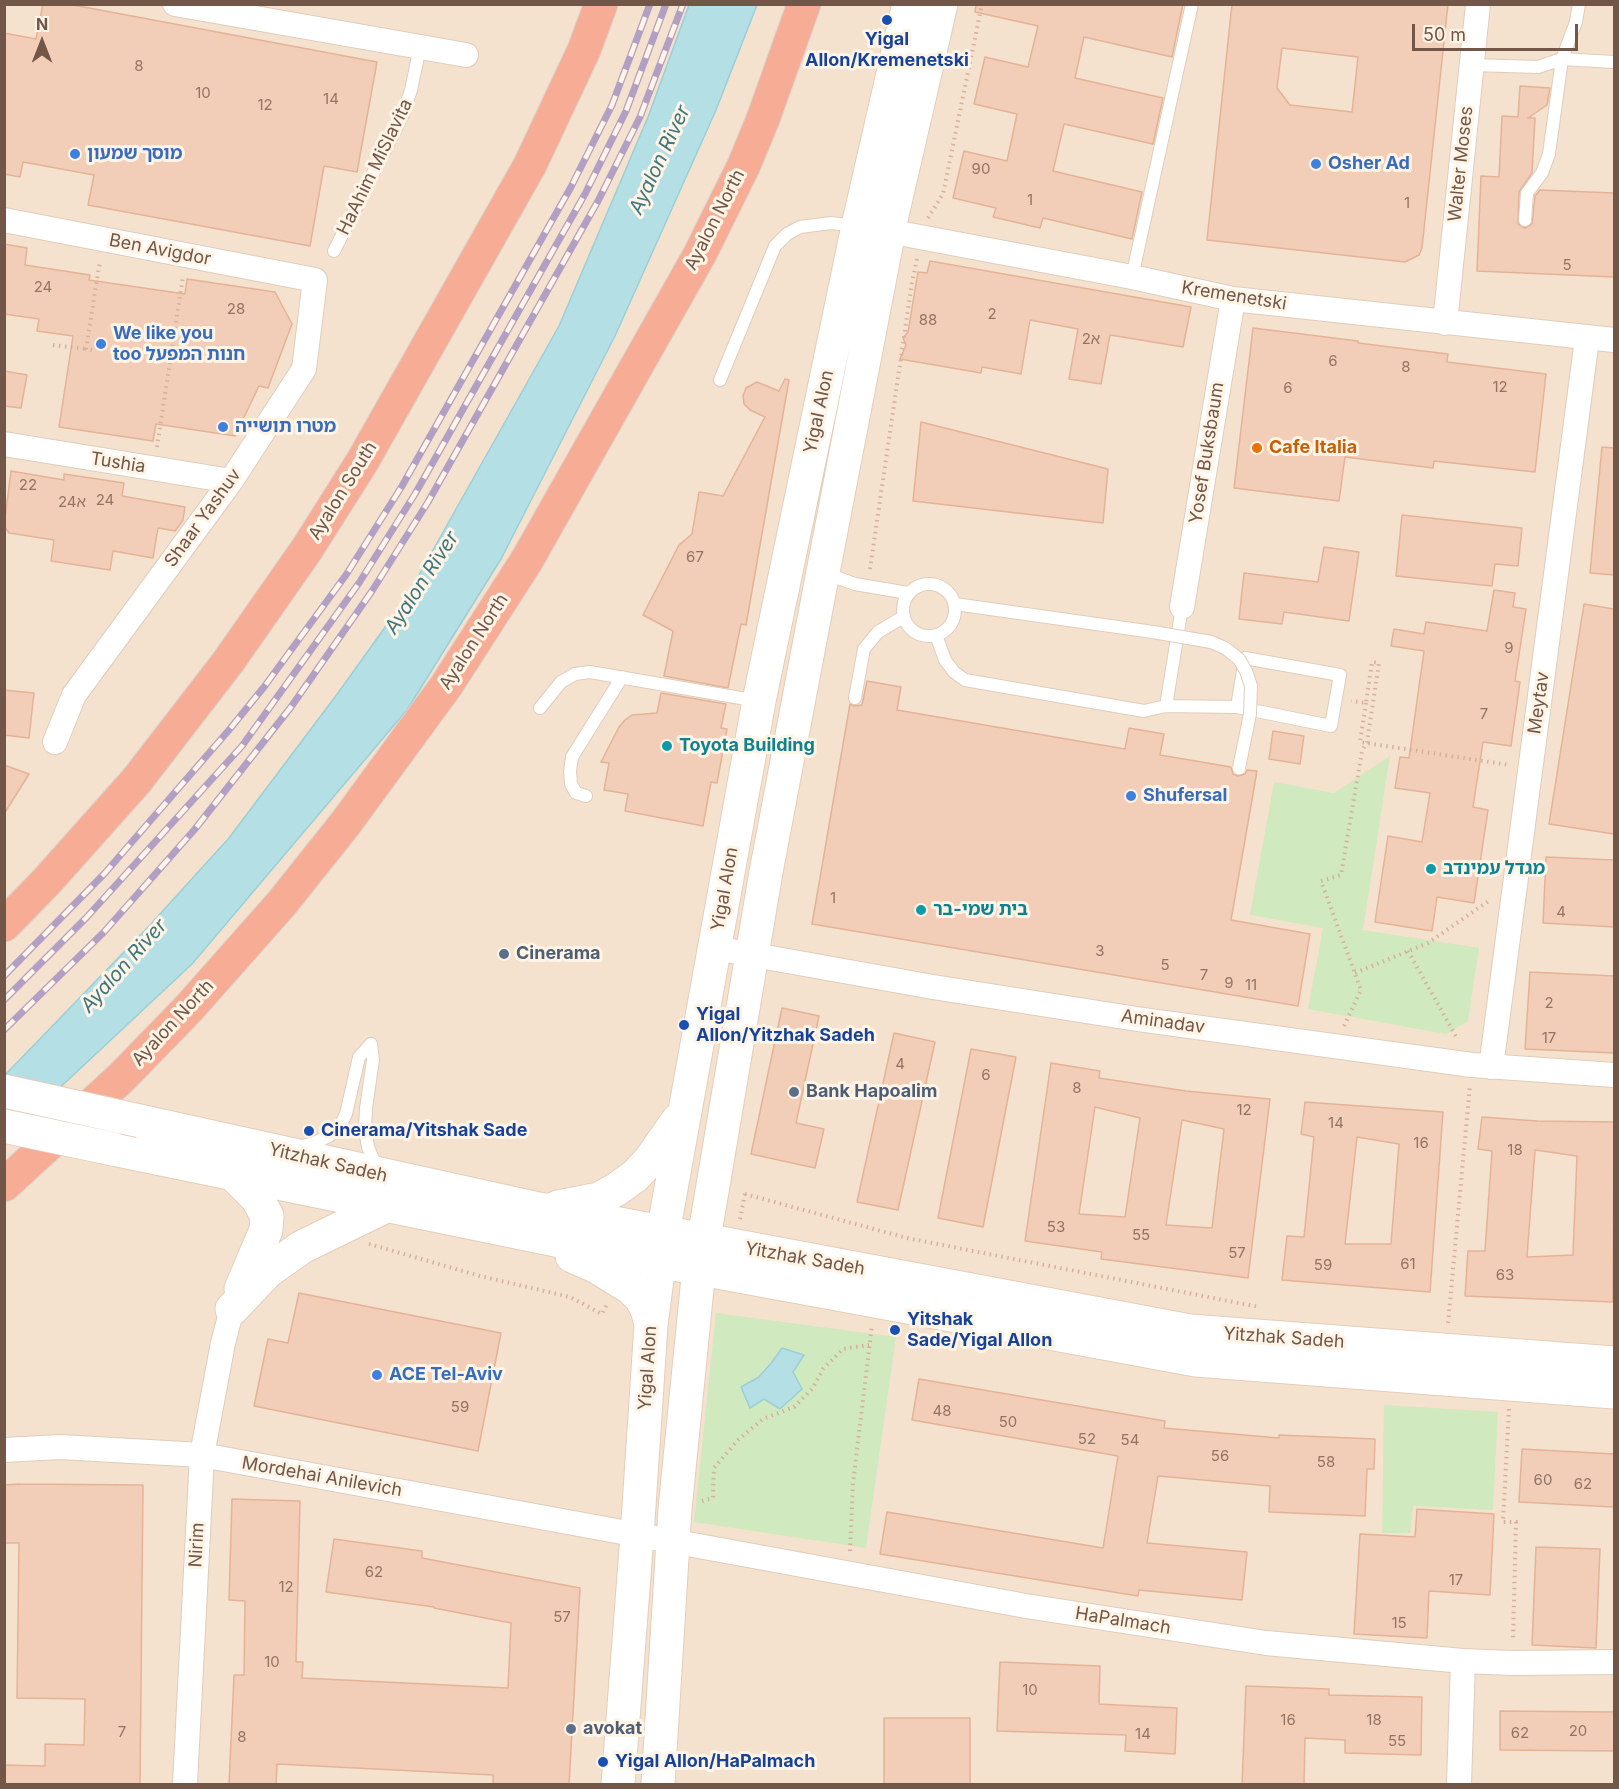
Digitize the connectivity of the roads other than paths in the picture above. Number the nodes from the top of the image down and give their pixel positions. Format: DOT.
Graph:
graph roads {
  1 [pos="176,4"];
  2 [pos="601,4"];
  3 [pos="804,4"];
  4 [pos="909,4"];
  5 [pos="941,4"];
  6 [pos="1192,4"];
  7 [pos="1478,4"];
  8 [pos="1579,4"];
  9 [pos="420,47"];
  10 [pos="466,55"];
  11 [pos="1562,59"];
  12 [pos="1614,62"];
  13 [pos="1472,65"];
  14 [pos="4,220"];
  15 [pos="1524,220"];
  16 [pos="874,228"];
  17 [pos="334,250"];
  18 [pos="1132,277"];
  19 [pos="315,280"];
  20 [pos="1233,299"];
  21 [pos="1445,323"];
  22 [pos="1587,339"];
  23 [pos="1614,340"];
  24 [pos="720,380"];
  25 [pos="4,444"];
  26 [pos="231,481"];
  27 [pos="823,572"];
  28 [pos="908,593"];
  29 [pos="955,604"];
  30 [pos="1182,607"];
  31 [pos="903,617"];
  32 [pos="936,635"];
  33 [pos="622,677"];
  34 [pos="855,698"];
  35 [pos="759,701"];
  36 [pos="1166,706"];
  37 [pos="1237,707"];
  38 [pos="540,708"];
  39 [pos="55,742"];
  40 [pos="1239,768"];
  41 [pos="586,796"];
  42 [pos="4,925"];
  43 [pos="715,948"];
  44 [pos="752,956"];
  45 [pos="1481,1066"];
  46 [pos="1614,1075"];
  47 [pos="4,1091"];
  48 [pos="684,1111"];
  49 [pos="4,1126"];
  50 [pos="266,1149"];
  51 [pos="232,1173"];
  52 [pos="4,1185"];
  53 [pos="390,1191"];
  54 [pos="539,1209"];
  55 [pos="488,1227"];
  56 [pos="661,1247"];
  57 [pos="701,1255"];
  58 [pos="232,1309"];
  59 [pos="651,1325"];
  60 [pos="1614,1363"];
  61 [pos="1614,1392"];
  62 [pos="4,1450"];
  63 [pos="202,1455"];
  64 [pos="637,1536"];
  65 [pos="673,1542"];
  66 [pos="1463,1661"];
  67 [pos="1614,1662"];
  68 [pos="185,1785"];
  69 [pos="618,1785"];
  70 [pos="658,1785"];
  71 [pos="1459,1785"];
  1 -- 9 [label="street"];
  2 -- 42 [label="highway, Ayalon South"];
  3 -- 52 [label="highway, Ayalon North"];
  4 -- 16 [label="street, Yigal Alon"];
  5 -- 16 [label="street, Yigal Alon"];
  6 -- 18 [label="lane"];
  7 -- 13 [label="street, Walter Moses"];
  8 -- 11 [label="lane"];
  9 -- 10 [label="street"];
  9 -- 17 [label="lane, HaAhim MiSlavita"];
  11 -- 12 [label="lane"];
  11 -- 13 [label="lane"];
  11 -- 15 [label="lane"];
  13 -- 21 [label="street, Walter Moses"];
  14 -- 19 [label="street, Ben Avigdor"];
  16 -- 18 [label="street, Kremenetski"];
  16 -- 24 [label="lane"];
  16 -- 27 [label="street, Yigal Alon"];
  16 -- 35 [label="street, Yigal Alon"];
  18 -- 20 [label="street, Kremenetski"];
  19 -- 26 [label="street, Shaar Yashuv"];
  20 -- 21 [label="street, Kremenetski"];
  20 -- 30 [label="street, Yosef Buksbaum"];
  21 -- 22 [label="street, Kremenetski"];
  22 -- 23 [label="street, Kremenetski"];
  22 -- 45 [label="street, Meytav"];
  25 -- 26 [label="street, Tushia"];
  26 -- 39 [label="street, Shaar Yashuv"];
  27 -- 28 [label="lane"];
  27 -- 44 [label="street, Yigal Alon"];
  28 -- 29 [label="lane"];
  28 -- 31 [label="lane"];
  29 -- 32 [label="lane"];
  29 -- 40 [label="lane, bridge"];
  30 -- 36 [label="lane"];
  31 -- 32 [label="lane"];
  31 -- 34 [label="lane"];
  32 -- 36 [label="lane"];
  33 -- 35 [label="lane"];
  33 -- 38 [label="lane"];
  33 -- 41 [label="lane"];
  35 -- 43 [label="street, Yigal Alon"];
  36 -- 37 [label="lane"];
  37 -- 37 [label="lane"];
  43 -- 44 [label="street, Aminadav"];
  43 -- 48 [label="street, Yigal Alon"];
  44 -- 45 [label="street, Aminadav"];
  44 -- 57 [label="street, Yigal Alon"];
  45 -- 46 [label="street, Aminadav"];
  47 -- 50 [label="street, Yitzhak Sadeh, bridge"];
  48 -- 54 [label="street"];
  48 -- 56 [label="street, Yigal Alon"];
  49 -- 51 [label="street, Yitzhak Sadeh, bridge"];
  50 -- 53 [label="street, Yitzhak Sadeh"];
  50 -- 53 [label="lane"];
  51 -- 53 [label="street, Yitzhak Sadeh"];
  51 -- 58 [label="street"];
  53 -- 54 [label="street, Yitzhak Sadeh"];
  53 -- 55 [label="street, Yitzhak Sadeh"];
  53 -- 58 [label="street"];
  54 -- 56 [label="street, Yitzhak Sadeh"];
  55 -- 56 [label="street, Yitzhak Sadeh"];
  55 -- 59 [label="street"];
  56 -- 57 [label="street, Yitzhak Sadeh"];
  56 -- 59 [label="street, Yigal Alon"];
  57 -- 60 [label="street, Yitzhak Sadeh"];
  57 -- 61 [label="street, Yitzhak Sadeh"];
  57 -- 65 [label="street, Yigal Alon"];
  58 -- 63 [label="street, Nirim"];
  59 -- 64 [label="street, Yigal Alon"];
  62 -- 63 [label="street, Mordehai Anilevich"];
  63 -- 64 [label="street, Mordehai Anilevich"];
  63 -- 68 [label="street, Nirim"];
  64 -- 65 [label="street, HaPalmach"];
  64 -- 69 [label="street, Yigal Alon"];
  65 -- 66 [label="street, HaPalmach"];
  65 -- 70 [label="street, Yigal Alon"];
  66 -- 67 [label="street, HaPalmach"];
  66 -- 71 [label="street"];
}
